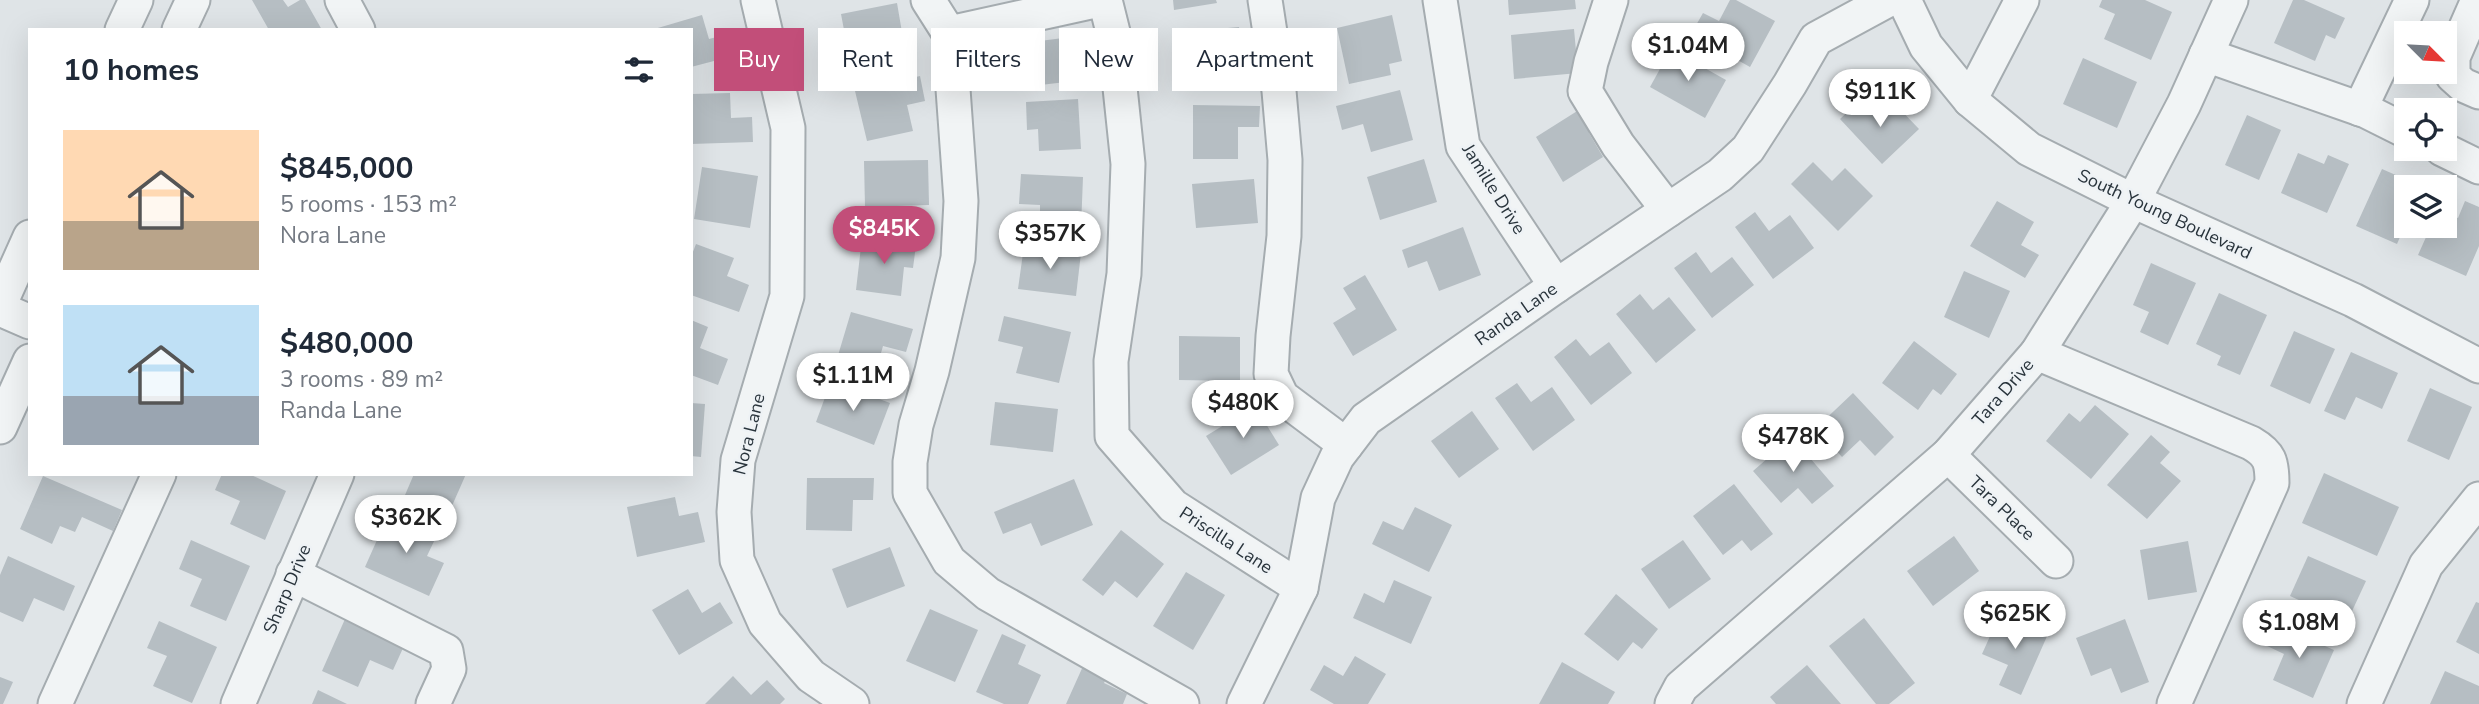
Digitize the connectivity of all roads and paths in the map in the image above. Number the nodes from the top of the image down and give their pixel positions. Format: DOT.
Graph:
graph roads {
  1 [pos="136,0"];
  2 [pos="193,0"];
  3 [pos="342,0"];
  4 [pos="758,0"];
  5 [pos="928,0"];
  6 [pos="1100,0"];
  7 [pos="1105,0"];
  8 [pos="1265,0"];
  9 [pos="1440,0"];
  10 [pos="1611,0"];
  11 [pos="1888,0"];
  12 [pos="1904,0"];
  13 [pos="2022,0"];
  14 [pos="2231,0"];
  15 [pos="2412,0"];
  16 [pos="2478,0"];
  17 [pos="123,28"];
  18 [pos="180,28"];
  19 [pos="357,28"];
  20 [pos="946,28"];
  21 [pos="972,28"];
  22 [pos="2206,55"];
  23 [pos="953,91"];
  24 [pos="2479,92"];
  25 [pos="1970,100"];
  26 [pos="2360,109"];
  27 [pos="2394,125"];
  28 [pos="2457,156"];
  29 [pos="2479,167"];
  30 [pos="2133,201"];
  31 [pos="1668,210"];
  32 [pos="28,242"];
  33 [pos="1556,286"];
  34 [pos="0,307"];
  35 [pos="28,321"];
  36 [pos="2037,353"];
  37 [pos="28,365"];
  38 [pos="2479,366"];
  39 [pos="0,427"];
  40 [pos="1346,444"];
  41 [pos="1948,455"];
  42 [pos="158,476"];
  43 [pos="336,476"];
  44 [pos="2479,499"];
  45 [pos="2056,561"];
  46 [pos="293,574"];
  47 [pos="1301,588"];
  48 [pos="55,704"];
  49 [pos="238,704"];
  50 [pos="433,704"];
  51 [pos="852,704"];
  52 [pos="1182,704"];
  53 [pos="1244,704"];
  54 [pos="1672,704"];
  55 [pos="2174,704"];
  56 [pos="2364,704"];
  1 -- 17 [label="street"];
  2 -- 18 [label="street"];
  3 -- 19 [label="street"];
  4 -- 51 [label="street, Nora Lane"];
  5 -- 20 [label="street"];
  6 -- 21 [label="street"];
  7 -- 47 [label="street, Priscilla Lane"];
  8 -- 40 [label="street"];
  9 -- 33 [label="street, Jamille Drive"];
  10 -- 31 [label="street"];
  11 -- 31 [label="street, Randa Lane"];
  12 -- 25 [label="street, South Young Boulevard"];
  13 -- 25 [label="street"];
  14 -- 22 [label="street, Tara Drive"];
  15 -- 26 [label="street"];
  16 -- 24 [label="street"];
  22 -- 26 [label="street"];
  22 -- 30 [label="street, Tara Drive"];
  23 -- 52 [label="street"];
  25 -- 30 [label="street, South Young Boulevard"];
  26 -- 27 [label="street"];
  28 -- 29 [label="street"];
  30 -- 36 [label="street, Tara Drive"];
  30 -- 38 [label="street, South Young Boulevard"];
  31 -- 33 [label="street, Randa Lane"];
  32 -- 34 [label="street"];
  33 -- 40 [label="street, Randa Lane"];
  34 -- 35 [label="street"];
  36 -- 41 [label="street, Tara Drive"];
  36 -- 55 [label="street"];
  37 -- 39 [label="street"];
  40 -- 47 [label="street, Randa Lane"];
  41 -- 45 [label="street, Tara Place"];
  41 -- 54 [label="street, Tara Drive"];
  42 -- 48 [label="street"];
  43 -- 46 [label="street, Sharp Drive"];
  44 -- 56 [label="street"];
  46 -- 49 [label="street, Sharp Drive"];
  46 -- 50 [label="street"];
  47 -- 53 [label="street, Randa Lane"];
}
